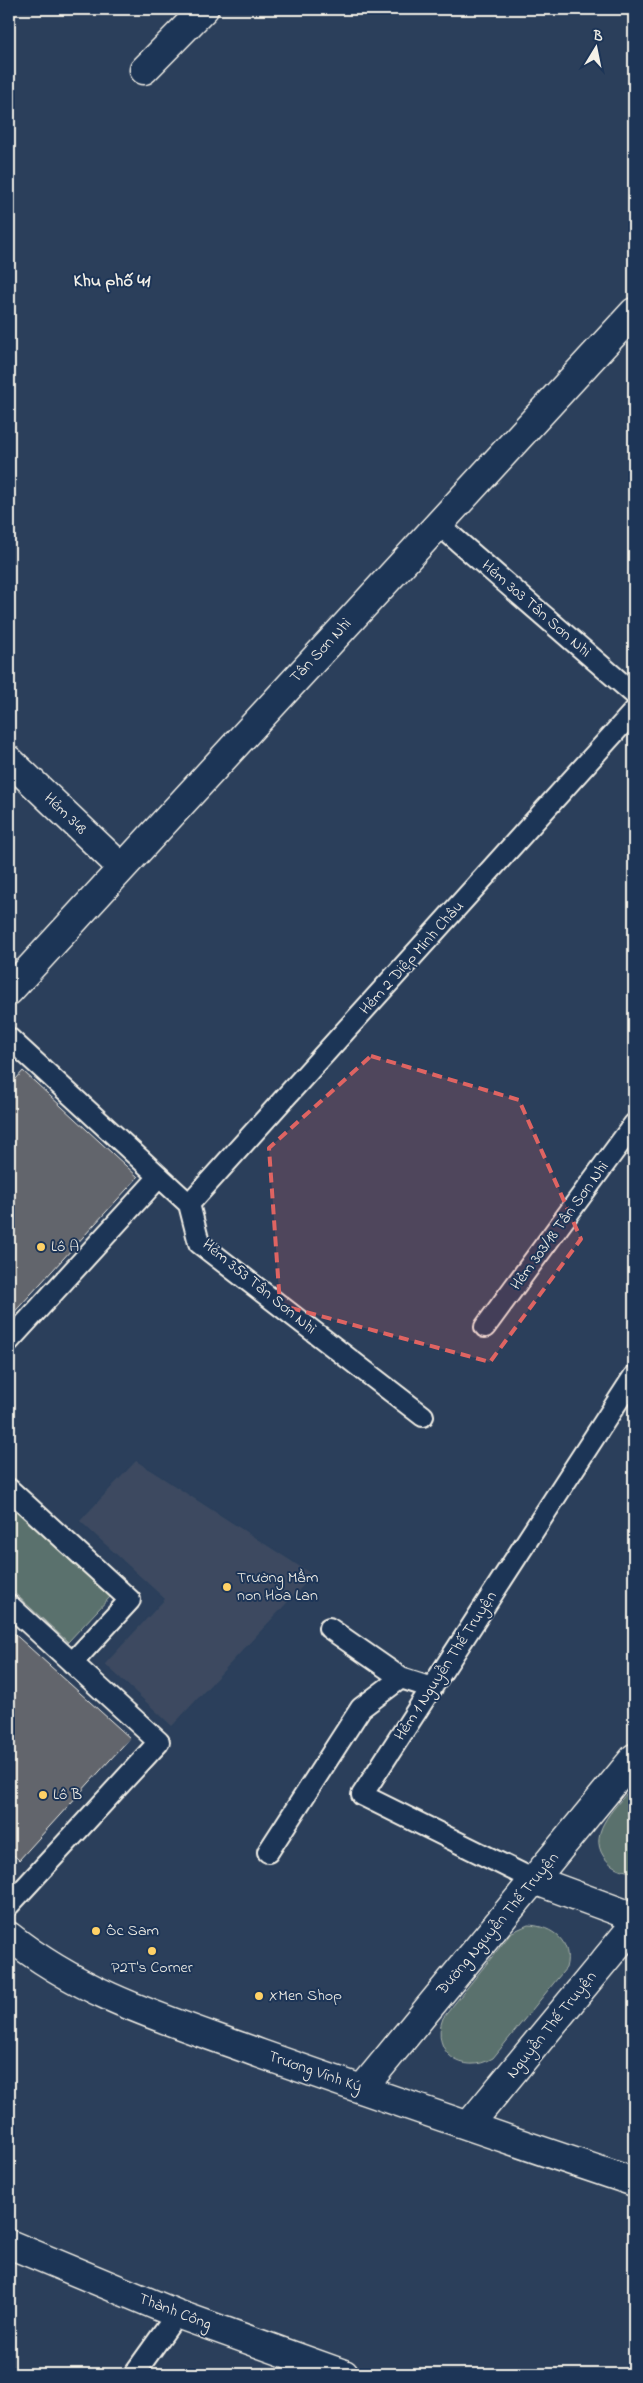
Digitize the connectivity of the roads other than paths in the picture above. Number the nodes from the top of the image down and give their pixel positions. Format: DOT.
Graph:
graph roads {
  1 [pos="204,9"];
  2 [pos="144,70"];
  3 [pos="634,312"];
  4 [pos="438,524"];
  5 [pos="634,694"];
  6 [pos="634,711"];
  7 [pos="9,760"];
  8 [pos="121,868"];
  9 [pos="9,991"];
  10 [pos="9,1038"];
  11 [pos="634,1124"];
  12 [pos="159,1177"];
  13 [pos="189,1204"];
  14 [pos="486,1327"];
  15 [pos="9,1341"];
  16 [pos="634,1376"];
  17 [pos="423,1416"];
  18 [pos="9,1489"];
  19 [pos="9,1605"];
  20 [pos="329,1628"];
  21 [pos="72,1663"];
  22 [pos="401,1678"];
  23 [pos="432,1688"];
  24 [pos="634,1758"];
  25 [pos="268,1852"];
  26 [pos="534,1880"];
  27 [pos="9,1906"];
  28 [pos="634,1917"];
  29 [pos="634,1925"];
  30 [pos="9,1936"];
  31 [pos="362,2089"];
  32 [pos="469,2125"];
  33 [pos="634,2182"];
  34 [pos="9,2244"];
  35 [pos="177,2314"];
  36 [pos="134,2374"];
  37 [pos="344,2374"];
  1 -- 2 [label="street"];
  3 -- 4 [label="street, Tân Sơn Nhì"];
  4 -- 5 [label="lane, Hẻm 303 Tân Sơn Nhì"];
  4 -- 8 [label="street, Tân Sơn Nhì"];
  6 -- 13 [label="lane, Hẻm 2 Diệp Minh Châu"];
  7 -- 8 [label="street, Hẻm 348"];
  8 -- 9 [label="street, Tân Sơn Nhì"];
  10 -- 12 [label="lane"];
  11 -- 14 [label="lane, Hẻm 303/18 Tân Sơn Nhì"];
  12 -- 13 [label="lane"];
  12 -- 15 [label="lane"];
  13 -- 17 [label="lane, Hẻm 353 Tân Sơn Nhì"];
  16 -- 23 [label="lane, Hẻm 1 Nguyễn Thế Truyện"];
  18 -- 21 [label="lane"];
  19 -- 21 [label="lane"];
  20 -- 22 [label="lane"];
  21 -- 27 [label="lane"];
  22 -- 23 [label="lane"];
  22 -- 25 [label="lane"];
  23 -- 26 [label="lane, Hẻm 1 Nguyễn Thế Truyện"];
  24 -- 26 [label="street, Đường Nguyễn Thế Truyện"];
  26 -- 28 [label="street"];
  26 -- 31 [label="street, Đường Nguyễn Thế Truyện"];
  29 -- 32 [label="street, Nguyễn Thế Truyện"];
  30 -- 31 [label="street, Trương Vĩnh Ký"];
  31 -- 32 [label="street, Trương Vĩnh Ký"];
  32 -- 33 [label="street, Trương Vĩnh Ký"];
  34 -- 35 [label="street, Thành Công"];
  35 -- 36 [label="lane"];
  35 -- 37 [label="street, Thành Công"];
}
